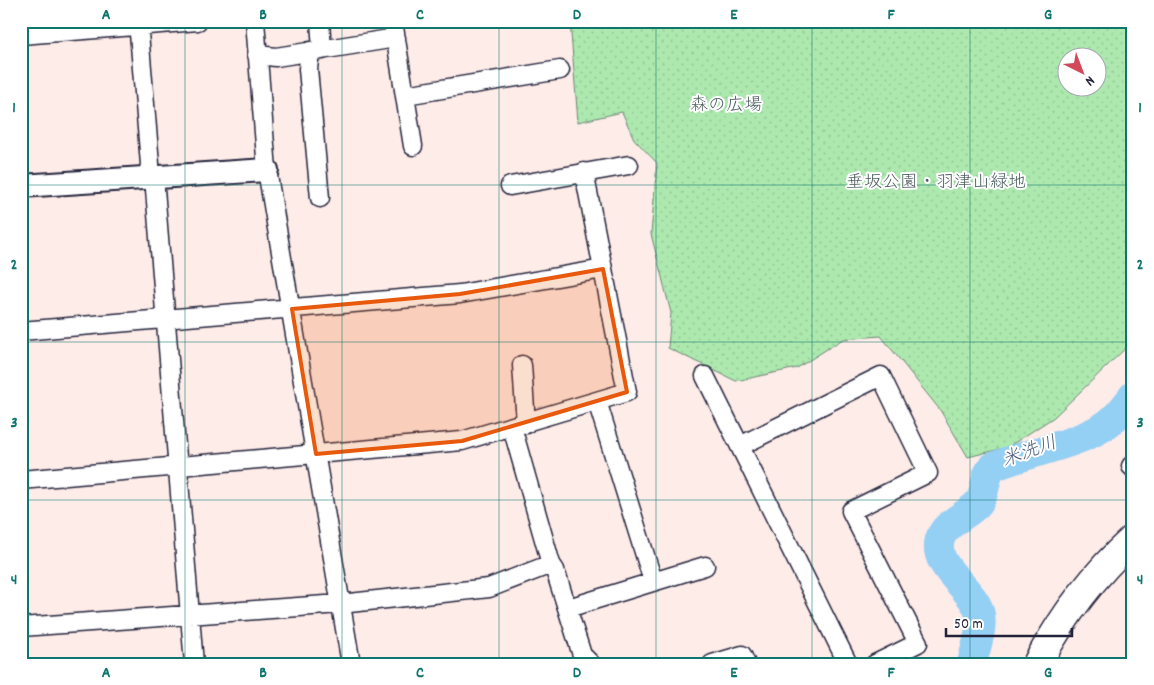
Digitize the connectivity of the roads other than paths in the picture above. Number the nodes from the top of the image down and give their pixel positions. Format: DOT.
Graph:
graph roads {
  1 [pos="198,21"];
  2 [pos="255,21"];
  3 [pos="320,21"];
  4 [pos="139,24"];
  5 [pos="395,30"];
  6 [pos="21,35"];
  7 [pos="316,51"];
  8 [pos="258,55"];
  9 [pos="560,70"];
  10 [pos="405,94"];
  11 [pos="413,146"];
  12 [pos="629,164"];
  13 [pos="267,170"];
  14 [pos="584,172"];
  15 [pos="151,177"];
  16 [pos="21,186"];
  17 [pos="510,186"];
  18 [pos="320,198"];
  19 [pos="603,269"];
  20 [pos="292,309"];
  21 [pos="165,319"];
  22 [pos="21,331"];
  23 [pos="522,365"];
  24 [pos="705,376"];
  25 [pos="597,401"];
  26 [pos="519,426"];
  27 [pos="740,446"];
  28 [pos="316,454"];
  29 [pos="177,467"];
  30 [pos="21,480"];
  31 [pos="1133,539"];
  32 [pos="551,564"];
  33 [pos="705,566"];
  34 [pos="653,581"];
  35 [pos="340,604"];
  36 [pos="568,608"];
  37 [pos="190,616"];
  38 [pos="21,628"];
  39 [pos="194,664"];
  40 [pos="350,664"];
  41 [pos="591,664"];
  42 [pos="712,664"];
  43 [pos="746,664"];
  44 [pos="848,664"];
  45 [pos="875,664"];
  46 [pos="1037,664"];
  1 -- 4 [label="street"];
  2 -- 8 [label="street"];
  3 -- 7 [label="street"];
  4 -- 6 [label="street"];
  4 -- 15 [label="street"];
  5 -- 7 [label="street"];
  5 -- 10 [label="street"];
  7 -- 8 [label="street"];
  7 -- 18 [label="street"];
  8 -- 13 [label="street"];
  9 -- 10 [label="street"];
  10 -- 11 [label="street"];
  12 -- 14 [label="street"];
  13 -- 15 [label="street"];
  13 -- 20 [label="street"];
  14 -- 17 [label="street"];
  14 -- 19 [label="street"];
  15 -- 16 [label="street"];
  15 -- 21 [label="street"];
  19 -- 20 [label="street"];
  19 -- 25 [label="street"];
  20 -- 21 [label="street"];
  20 -- 28 [label="street"];
  21 -- 22 [label="street"];
  21 -- 29 [label="street"];
  23 -- 26 [label="street"];
  24 -- 27 [label="street"];
  25 -- 26 [label="street"];
  25 -- 34 [label="street"];
  26 -- 28 [label="street"];
  26 -- 32 [label="street"];
  27 -- 44 [label="street"];
  27 -- 45 [label="street"];
  28 -- 29 [label="street"];
  28 -- 35 [label="street"];
  29 -- 30 [label="street"];
  29 -- 37 [label="street"];
  31 -- 46 [label="main road"];
  32 -- 35 [label="street"];
  32 -- 36 [label="street"];
  33 -- 34 [label="street"];
  34 -- 36 [label="street"];
  35 -- 37 [label="street"];
  35 -- 40 [label="street"];
  36 -- 41 [label="street"];
  37 -- 38 [label="street"];
  37 -- 39 [label="street"];
  42 -- 43 [label="street"];
}
